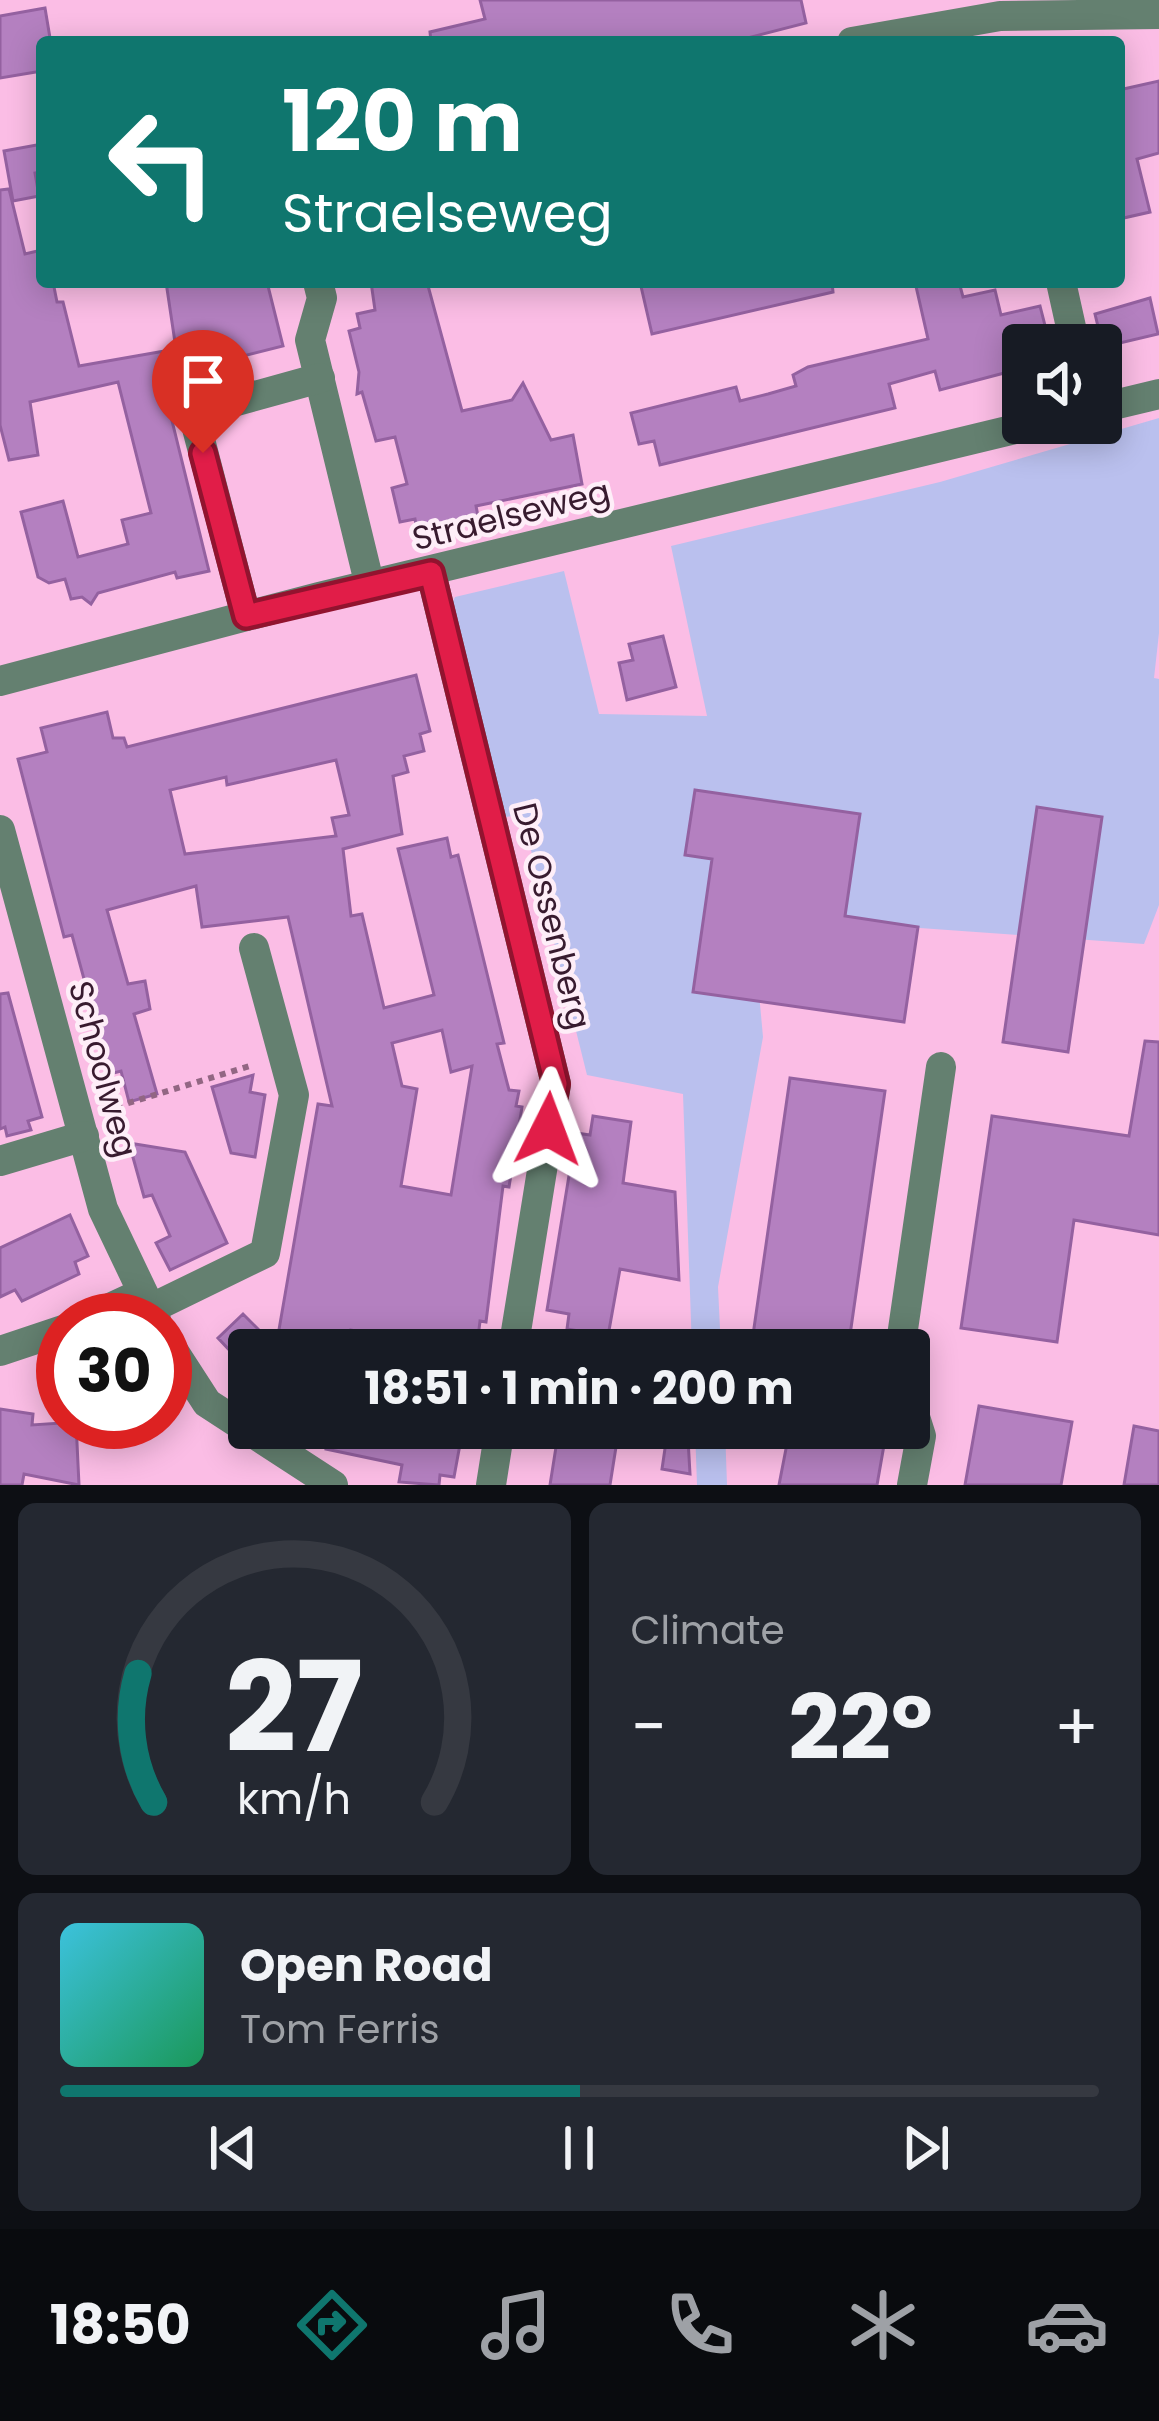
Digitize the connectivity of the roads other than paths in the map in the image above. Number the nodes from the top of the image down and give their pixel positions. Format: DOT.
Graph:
graph roads {
  1 [pos="1159,14"];
  2 [pos="1002,19"];
  3 [pos="891,36"];
  4 [pos="320,288"];
  5 [pos="1062,288"];
  6 [pos="1070,324"];
  7 [pos="320,378"];
  8 [pos="1159,394"];
  9 [pos="1122,403"];
  10 [pos="1002,432"];
  11 [pos="431,573"];
  12 [pos="370,586"];
  13 [pos="246,616"];
  14 [pos="0,681"];
  15 [pos="0,830"];
  16 [pos="254,948"];
  17 [pos="941,1067"];
  18 [pos="81,1127"];
  19 [pos="0,1161"];
  20 [pos="142,1293"];
  21 [pos="179,1293"];
  22 [pos="516,1329"];
  23 [pos="902,1329"];
  24 [pos="36,1339"];
  25 [pos="0,1351"];
  26 [pos="192,1379"];
  27 [pos="497,1449"];
  28 [pos="919,1449"];
  29 [pos="332,1485"];
  30 [pos="491,1485"];
  31 [pos="913,1485"];
  1 -- 2 [label="street"];
  2 -- 3 [label="street"];
  4 -- 7 [label="street"];
  5 -- 6 [label="street"];
  7 -- 12 [label="street"];
  7 -- 13 [label="street"];
  8 -- 9 [label="street"];
  10 -- 11 [label="street, Straelseweg"];
  11 -- 12 [label="street, Straelseweg"];
  11 -- 22 [label="street, De Ossenberg"];
  12 -- 13 [label="street, Straelseweg"];
  13 -- 14 [label="street, Straelseweg"];
  15 -- 18 [label="street, Schoolweg"];
  16 -- 21 [label="street"];
  17 -- 23 [label="street"];
  18 -- 19 [label="street"];
  18 -- 20 [label="street, Schoolweg"];
  24 -- 25 [label="street"];
  26 -- 29 [label="street"];
  27 -- 30 [label="street"];
  28 -- 31 [label="street"];
}
